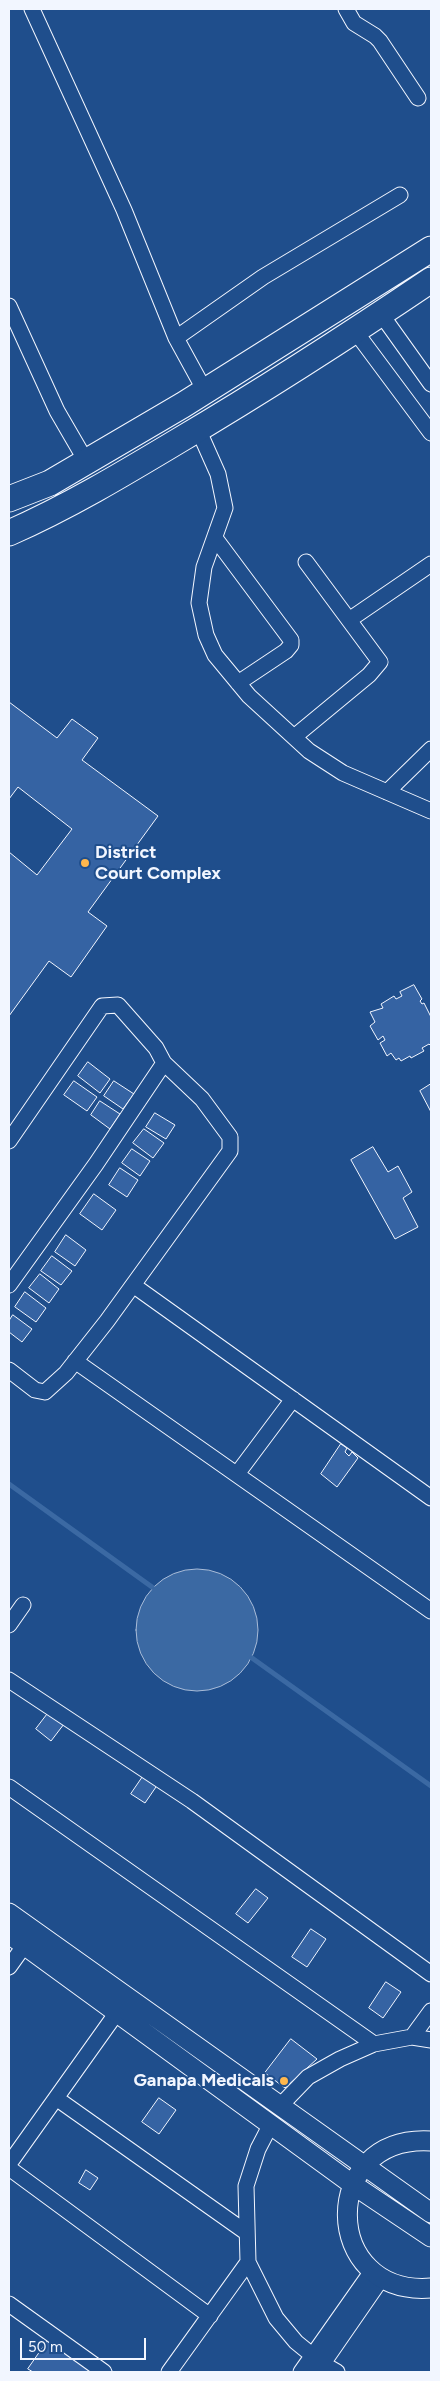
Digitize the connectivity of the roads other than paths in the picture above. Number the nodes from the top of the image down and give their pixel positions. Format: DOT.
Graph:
graph roads {
  1 [pos="32,9"];
  2 [pos="346,9"];
  3 [pos="418,98"];
  4 [pos="400,195"];
  5 [pos="431,249"];
  6 [pos="431,280"];
  7 [pos="9,306"];
  8 [pos="381,314"];
  9 [pos="355,331"];
  10 [pos="176,338"];
  11 [pos="431,384"];
  12 [pos="205,391"];
  13 [pos="184,404"];
  14 [pos="198,430"];
  15 [pos="431,433"];
  16 [pos="86,461"];
  17 [pos="9,499"];
  18 [pos="9,533"];
  19 [pos="215,538"];
  20 [pos="306,562"];
  21 [pos="431,564"];
  22 [pos="349,620"];
  23 [pos="238,683"];
  24 [pos="294,737"];
  25 [pos="431,749"];
  26 [pos="388,792"];
  27 [pos="431,811"];
  28 [pos="164,1063"];
  29 [pos="9,1142"];
  30 [pos="133,1285"];
  31 [pos="9,1286"];
  32 [pos="76,1361"];
  33 [pos="9,1370"];
  34 [pos="293,1399"];
  35 [pos="237,1474"];
  36 [pos="431,1498"];
  37 [pos="23,1605"];
  38 [pos="431,1611"];
  39 [pos="9,1625"];
  40 [pos="9,1680"];
  41 [pos="9,1787"];
  42 [pos="9,1913"];
  43 [pos="9,1934"];
  44 [pos="24,1946"];
  45 [pos="9,1967"];
  46 [pos="431,1974"];
  47 [pos="122,2005"];
  48 [pos="431,2010"];
  49 [pos="412,2037"];
  50 [pos="431,2040"];
  51 [pos="374,2044"];
  52 [pos="56,2098"];
  53 [pos="280,2106"];
  54 [pos="270,2124"];
  55 [pos="431,2141"];
  56 [pos="9,2164"];
  57 [pos="364,2165"];
  58 [pos="9,2168"];
  59 [pos="352,2184"];
  60 [pos="431,2213"];
  61 [pos="247,2234"];
  62 [pos="431,2237"];
  63 [pos="248,2262"];
  64 [pos="377,2275"];
  65 [pos="431,2288"];
  66 [pos="9,2304"];
  67 [pos="210,2316"];
  68 [pos="317,2364"];
  69 [pos="104,2372"];
  70 [pos="169,2372"];
  71 [pos="301,2372"];
  72 [pos="336,2372"];
  1 -- 10 [label="street"];
  2 -- 3 [label="street"];
  4 -- 10 [label="street"];
  5 -- 12 [label="highway"];
  6 -- 8 [label="highway"];
  7 -- 16 [label="street"];
  8 -- 9 [label="highway"];
  8 -- 11 [label="street"];
  9 -- 14 [label="highway"];
  9 -- 15 [label="street"];
  10 -- 12 [label="street"];
  12 -- 13 [label="highway"];
  13 -- 14 [label="highway"];
  13 -- 16 [label="highway"];
  14 -- 18 [label="highway"];
  14 -- 19 [label="street"];
  16 -- 17 [label="highway"];
  19 -- 23 [label="street"];
  19 -- 23 [label="street"];
  20 -- 22 [label="street"];
  21 -- 22 [label="street"];
  22 -- 24 [label="street"];
  23 -- 24 [label="street"];
  24 -- 26 [label="street"];
  25 -- 26 [label="street"];
  26 -- 27 [label="street"];
  28 -- 29 [label="street"];
  28 -- 30 [label="street"];
  28 -- 31 [label="street"];
  30 -- 32 [label="street"];
  30 -- 34 [label="street"];
  32 -- 33 [label="street"];
  32 -- 35 [label="street"];
  34 -- 35 [label="street"];
  34 -- 36 [label="street"];
  35 -- 38 [label="street"];
  37 -- 39 [label="street"];
  40 -- 46 [label="street"];
  41 -- 51 [label="street"];
  42 -- 47 [label="street"];
  43 -- 44 [label="street"];
  44 -- 45 [label="street"];
  44 -- 47 [label="street"];
  47 -- 52 [label="street"];
  47 -- 53 [label="street"];
  47 -- 54 [label="street"];
  48 -- 49 [label="street"];
  49 -- 50 [label="street"];
  49 -- 51 [label="street"];
  51 -- 53 [label="street"];
  52 -- 56 [label="street"];
  52 -- 61 [label="street"];
  53 -- 57 [label="street"];
  54 -- 59 [label="street"];
  54 -- 61 [label="street"];
  55 -- 57 [label="street"];
  57 -- 59 [label="street"];
  57 -- 60 [label="street"];
  58 -- 67 [label="street"];
  59 -- 62 [label="street"];
  59 -- 64 [label="street"];
  61 -- 63 [label="street"];
  63 -- 67 [label="street"];
  63 -- 68 [label="street"];
  64 -- 65 [label="street"];
  64 -- 68 [label="street"];
  66 -- 69 [label="street"];
  67 -- 70 [label="street"];
  68 -- 71 [label="street"];
  68 -- 72 [label="street"];
}
